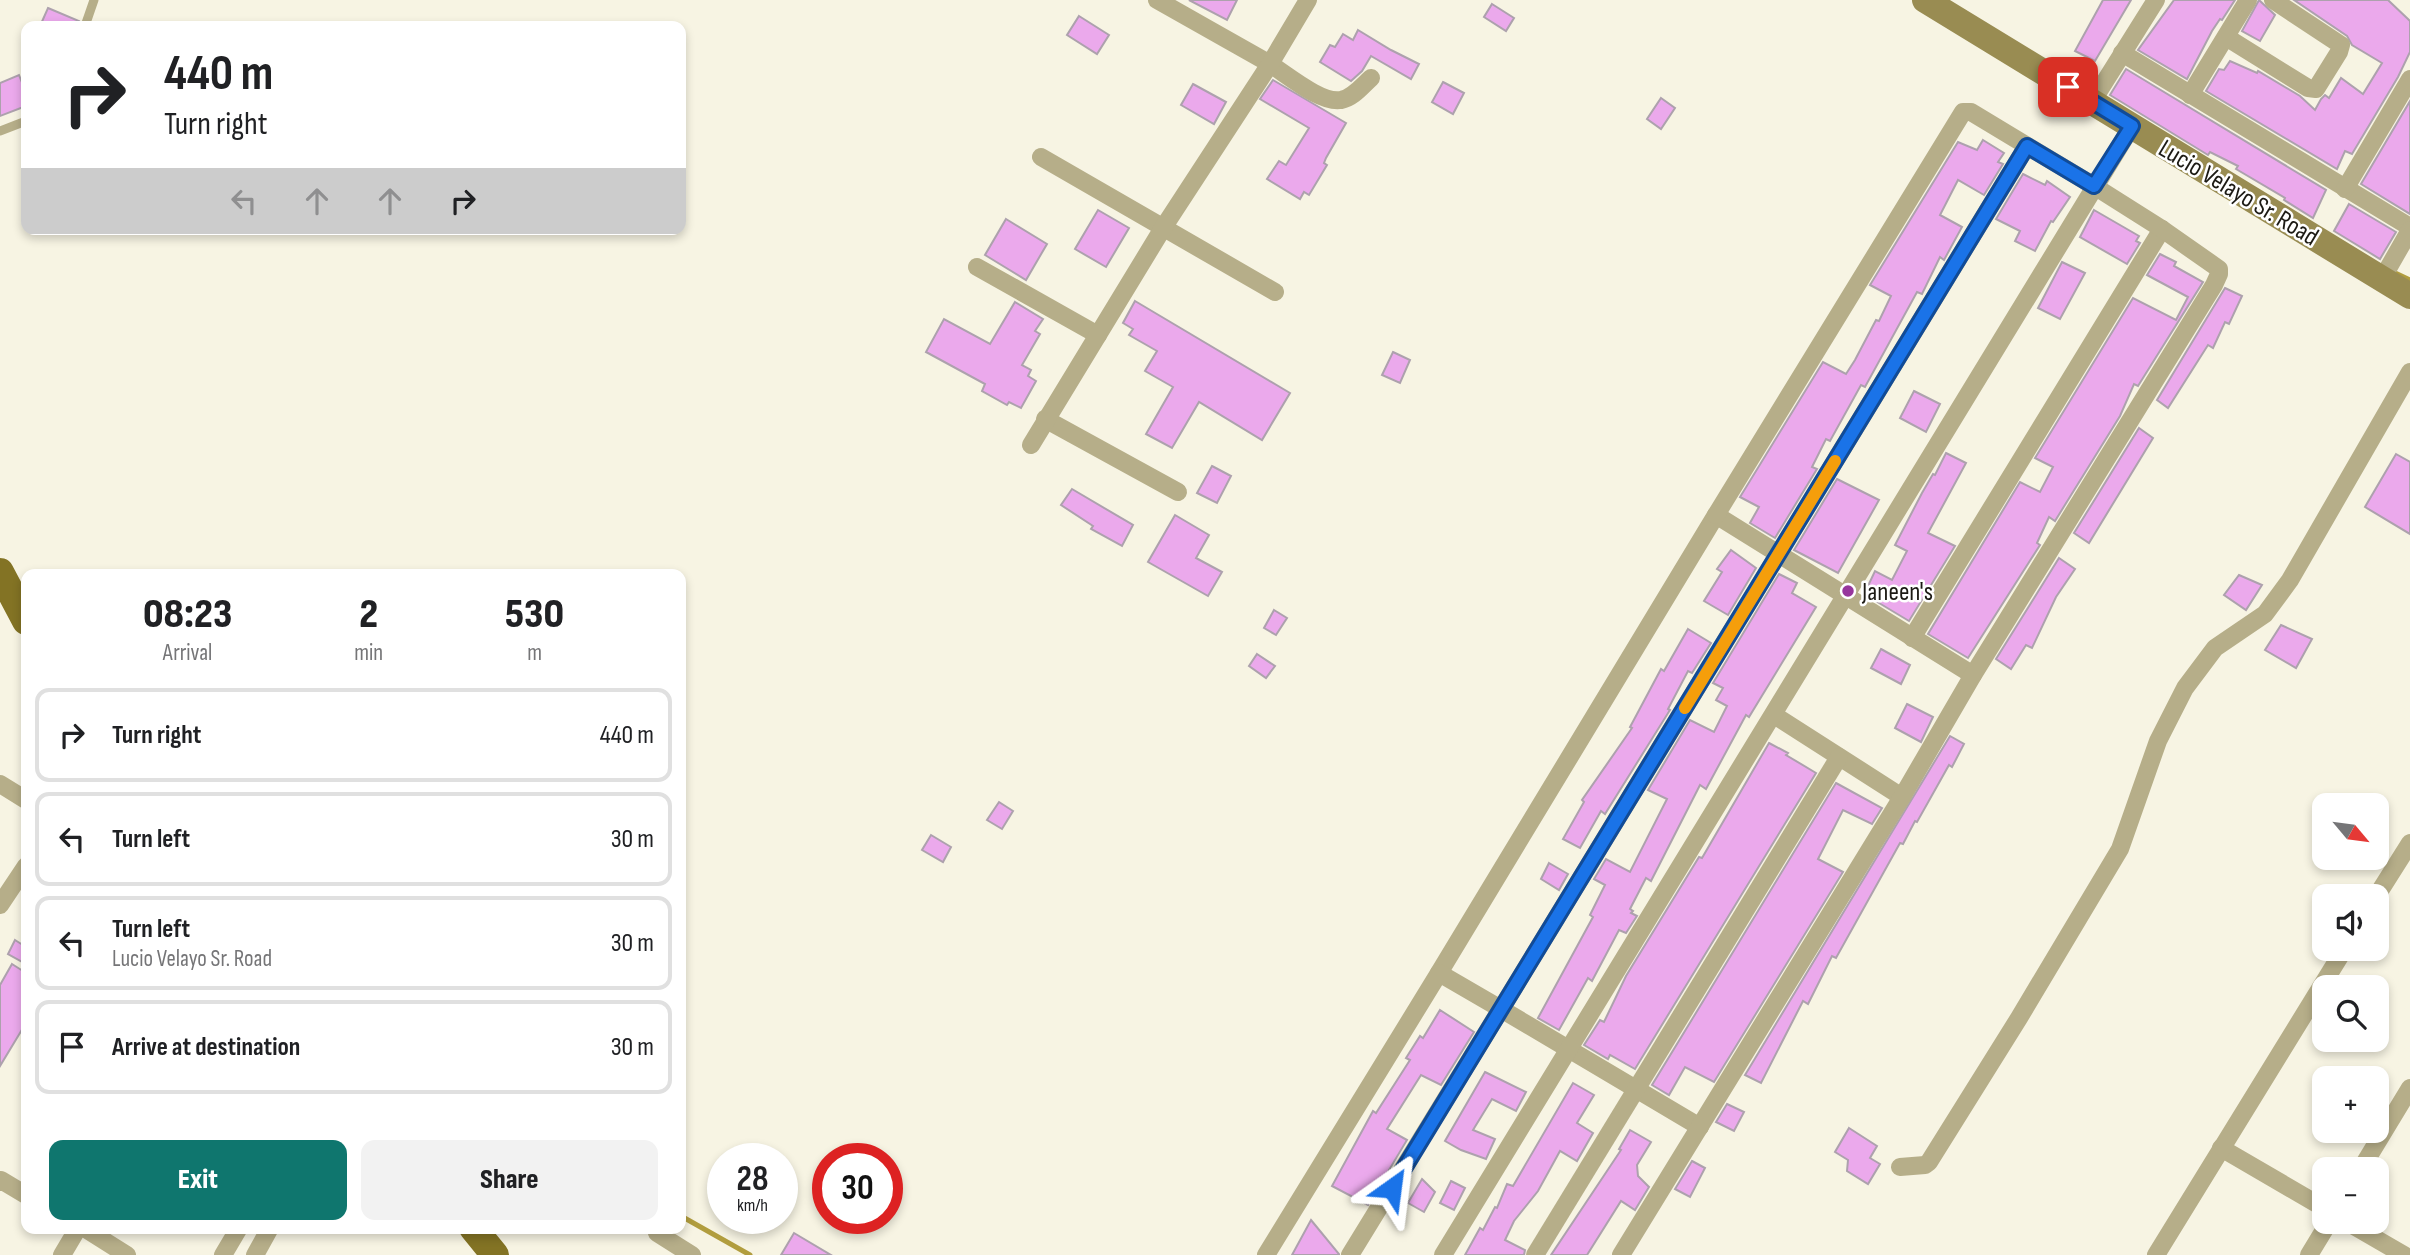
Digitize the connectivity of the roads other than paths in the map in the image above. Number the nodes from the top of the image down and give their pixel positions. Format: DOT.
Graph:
graph roads {
  1 [pos="94,0"];
  2 [pos="1157,0"];
  3 [pos="1308,0"];
  4 [pos="1925,0"];
  5 [pos="2156,0"];
  6 [pos="2248,0"];
  7 [pos="2273,0"];
  8 [pos="87,21"];
  9 [pos="2226,37"];
  10 [pos="2122,53"];
  11 [pos="1270,64"];
  12 [pos="1371,78"];
  13 [pos="2410,79"];
  14 [pos="2190,95"];
  15 [pos="2092,102"];
  16 [pos="21,123"];
  17 [pos="2132,126"];
  18 [pos="0,131"];
  19 [pos="2027,146"];
  20 [pos="1041,157"];
  21 [pos="2094,186"];
  22 [pos="2345,189"];
  23 [pos="1163,228"];
  24 [pos="2162,229"];
  25 [pos="2410,229"];
  26 [pos="977,267"];
  27 [pos="2382,279"];
  28 [pos="1275,292"];
  29 [pos="2410,296"];
  30 [pos="1098,335"];
  31 [pos="2410,372"];
  32 [pos="1045,419"];
  33 [pos="1031,445"];
  34 [pos="1178,492"];
  35 [pos="1716,514"];
  36 [pos="1778,554"];
  37 [pos="0,572"];
  38 [pos="1846,597"];
  39 [pos="21,612"];
  40 [pos="1912,638"];
  41 [pos="1973,674"];
  42 [pos="1774,715"];
  43 [pos="1839,757"];
  44 [pos="0,784"];
  45 [pos="21,797"];
  46 [pos="1902,797"];
  47 [pos="2410,843"];
  48 [pos="21,874"];
  49 [pos="2384,884"];
  50 [pos="0,905"];
  51 [pos="2337,961"];
  52 [pos="1439,973"];
  53 [pos="1501,1009"];
  54 [pos="1568,1050"];
  55 [pos="2410,1088"];
  56 [pos="1635,1089"];
  57 [pos="1700,1127"];
  58 [pos="2221,1148"];
  59 [pos="2368,1157"];
  60 [pos="1900,1167"];
  61 [pos="0,1181"];
  62 [pos="21,1192"];
  63 [pos="2312,1201"];
  64 [pos="74,1234"];
  65 [pos="94,1234"];
  66 [pos="235,1234"];
  67 [pos="267,1234"];
  68 [pos="478,1234"];
  69 [pos="659,1234"];
  70 [pos="2322,1234"];
  71 [pos="2368,1234"];
  72 [pos="62,1255"];
  73 [pos="127,1255"];
  74 [pos="223,1255"];
  75 [pos="255,1255"];
  76 [pos="495,1255"];
  77 [pos="692,1255"];
  78 [pos="1266,1255"];
  79 [pos="1350,1255"];
  80 [pos="1443,1255"];
  81 [pos="1535,1255"];
  82 [pos="1621,1255"];
  83 [pos="2156,1255"];
  84 [pos="2309,1255"];
  85 [pos="2404,1255"];
  1 -- 8 [label="lane"];
  2 -- 11 [label="street"];
  3 -- 11 [label="street"];
  4 -- 15 [label="main road, Lucio Velayo Sr. Road"];
  5 -- 10 [label="street"];
  6 -- 9 [label="street"];
  7 -- 9 [label="street"];
  9 -- 14 [label="street"];
  10 -- 14 [label="street"];
  10 -- 15 [label="street"];
  11 -- 12 [label="street"];
  11 -- 23 [label="street"];
  13 -- 22 [label="street"];
  14 -- 22 [label="street"];
  15 -- 17 [label="main road, Lucio Velayo Sr. Road"];
  16 -- 18 [label="lane"];
  17 -- 21 [label="street"];
  17 -- 27 [label="main road, Lucio Velayo Sr. Road"];
  19 -- 21 [label="street"];
  19 -- 35 [label="street"];
  19 -- 36 [label="street"];
  20 -- 23 [label="street"];
  21 -- 24 [label="street"];
  21 -- 38 [label="street"];
  22 -- 25 [label="street"];
  23 -- 28 [label="street"];
  23 -- 30 [label="street"];
  24 -- 40 [label="street"];
  24 -- 41 [label="street"];
  25 -- 27 [label="street"];
  26 -- 30 [label="street"];
  27 -- 29 [label="main road, Lucio Velayo Sr. Road"];
  30 -- 32 [label="street"];
  31 -- 60 [label="street"];
  32 -- 33 [label="street"];
  32 -- 34 [label="street"];
  35 -- 36 [label="street"];
  35 -- 52 [label="street"];
  36 -- 38 [label="street"];
  36 -- 53 [label="street"];
  37 -- 39 [label="main road"];
  38 -- 40 [label="street"];
  38 -- 42 [label="street"];
  40 -- 41 [label="street"];
  41 -- 46 [label="street"];
  42 -- 43 [label="street"];
  42 -- 54 [label="street"];
  43 -- 46 [label="street"];
  43 -- 56 [label="street"];
  44 -- 45 [label="street"];
  46 -- 57 [label="street"];
  47 -- 49 [label="street"];
  48 -- 50 [label="street"];
  51 -- 58 [label="street"];
  52 -- 53 [label="street"];
  52 -- 78 [label="street"];
  53 -- 54 [label="street"];
  53 -- 79 [label="street"];
  54 -- 56 [label="street"];
  54 -- 80 [label="street"];
  55 -- 59 [label="street"];
  56 -- 57 [label="street"];
  56 -- 81 [label="street"];
  57 -- 82 [label="street"];
  58 -- 63 [label="street"];
  58 -- 83 [label="street"];
  61 -- 62 [label="street"];
  64 -- 72 [label="street"];
  65 -- 73 [label="street"];
  66 -- 74 [label="street"];
  67 -- 75 [label="street"];
  68 -- 76 [label="main road"];
  69 -- 77 [label="street"];
  70 -- 84 [label="street"];
  71 -- 85 [label="street"];
}
